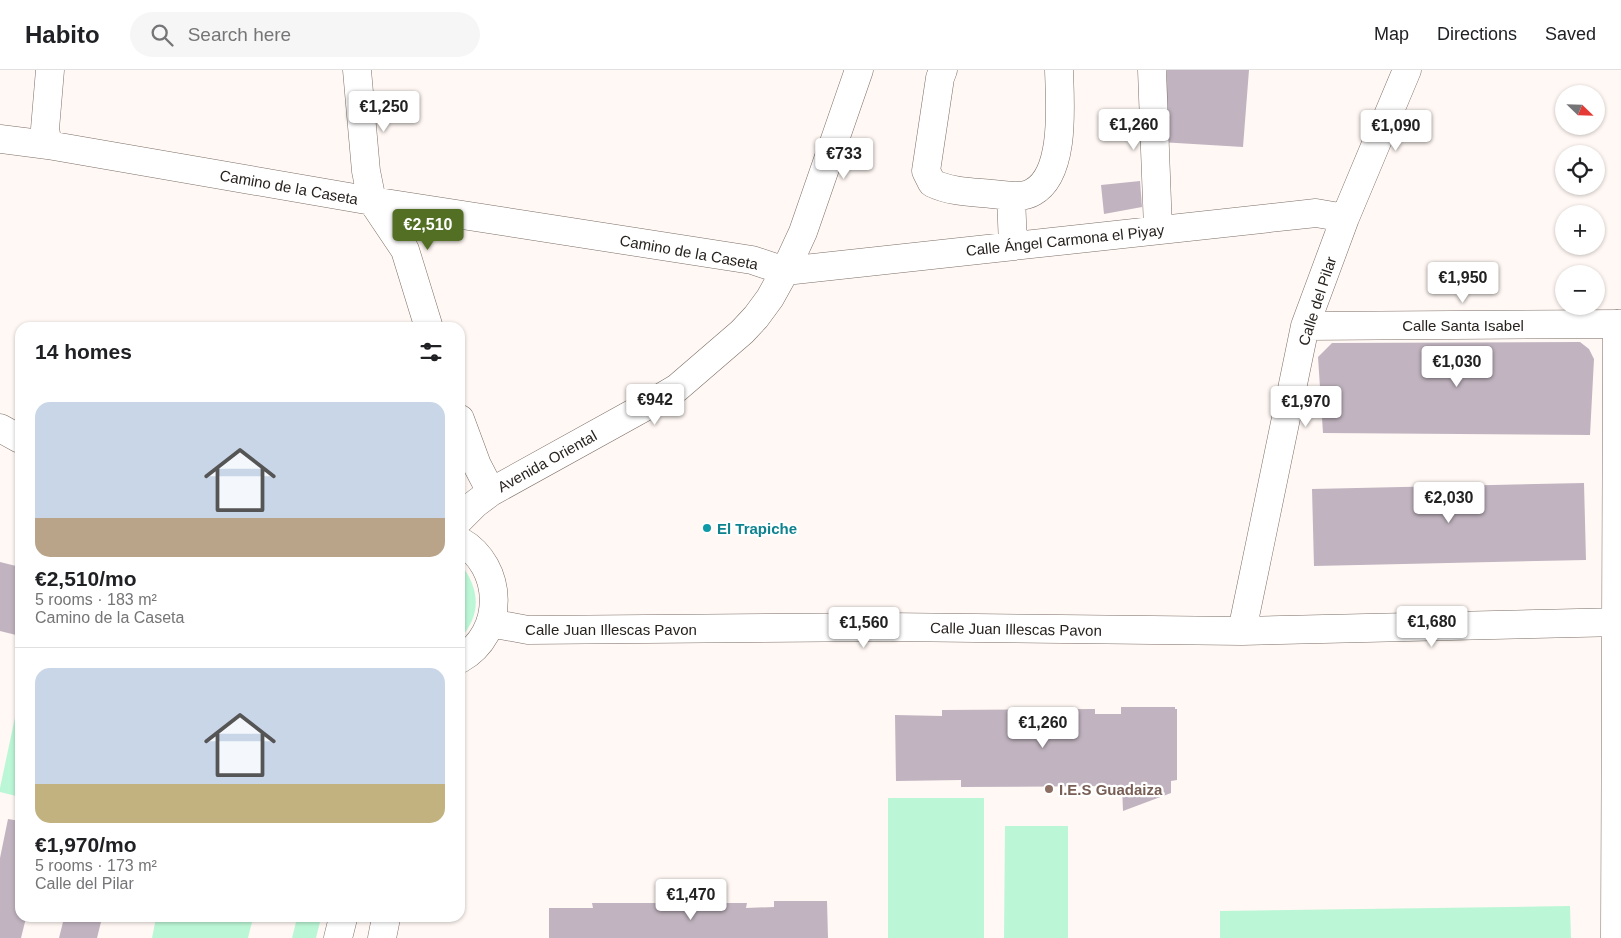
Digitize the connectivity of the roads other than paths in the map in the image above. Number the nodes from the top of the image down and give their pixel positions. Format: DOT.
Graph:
graph roads {
  1 [pos="50,70"];
  2 [pos="357,70"];
  3 [pos="859,70"];
  4 [pos="943,70"];
  5 [pos="1059,70"];
  6 [pos="1152,70"];
  7 [pos="1407,70"];
  8 [pos="0,139"];
  9 [pos="48,145"];
  10 [pos="1011,196"];
  11 [pos="372,201"];
  12 [pos="1345,218"];
  13 [pos="1158,229"];
  14 [pos="1013,246"];
  15 [pos="785,271"];
  16 [pos="427,322"];
  17 [pos="1619,324"];
  18 [pos="1305,326"];
  19 [pos="0,428"];
  20 [pos="465,433"];
  21 [pos="15,436"];
  22 [pos="491,492"];
  23 [pos="465,514"];
  24 [pos="465,544"];
  25 [pos="1618,622"];
  26 [pos="490,624"];
  27 [pos="1242,631"];
  28 [pos="465,656"];
  29 [pos="1618,802"];
  30 [pos="342,922"];
  31 [pos="385,922"];
  32 [pos="338,938"];
  33 [pos="382,938"];
  34 [pos="1615,938"];
  1 -- 9 [label="street"];
  2 -- 11 [label="street"];
  3 -- 15 [label="street, Avenida Oriental"];
  4 -- 10 [label="street"];
  5 -- 10 [label="street"];
  6 -- 13 [label="street"];
  7 -- 12 [label="street, Calle del Pilar"];
  8 -- 9 [label="street, Camino de la Caseta"];
  9 -- 11 [label="street, Camino de la Caseta"];
  10 -- 14 [label="street"];
  11 -- 15 [label="street, Camino de la Caseta"];
  11 -- 16 [label="street"];
  12 -- 13 [label="street, Calle Ángel Carmona el Piyay"];
  12 -- 18 [label="street, Calle del Pilar"];
  13 -- 14 [label="street, Calle Ángel Carmona el Piyay"];
  14 -- 15 [label="street, Calle Ángel Carmona el Piyay"];
  15 -- 22 [label="street, Avenida Oriental"];
  17 -- 18 [label="street, Calle Santa Isabel"];
  17 -- 25 [label="street"];
  18 -- 27 [label="street, Calle del Pilar"];
  19 -- 21 [label="street"];
  20 -- 22 [label="street"];
  22 -- 23 [label="street, Avenida Oriental"];
  24 -- 26 [label="street"];
  25 -- 27 [label="street, Calle Juan Illescas Pavon"];
  25 -- 29 [label="street"];
  26 -- 27 [label="street, Calle Juan Illescas Pavon"];
  26 -- 28 [label="street"];
  29 -- 34 [label="street"];
  30 -- 32 [label="street"];
  31 -- 33 [label="street"];
}
